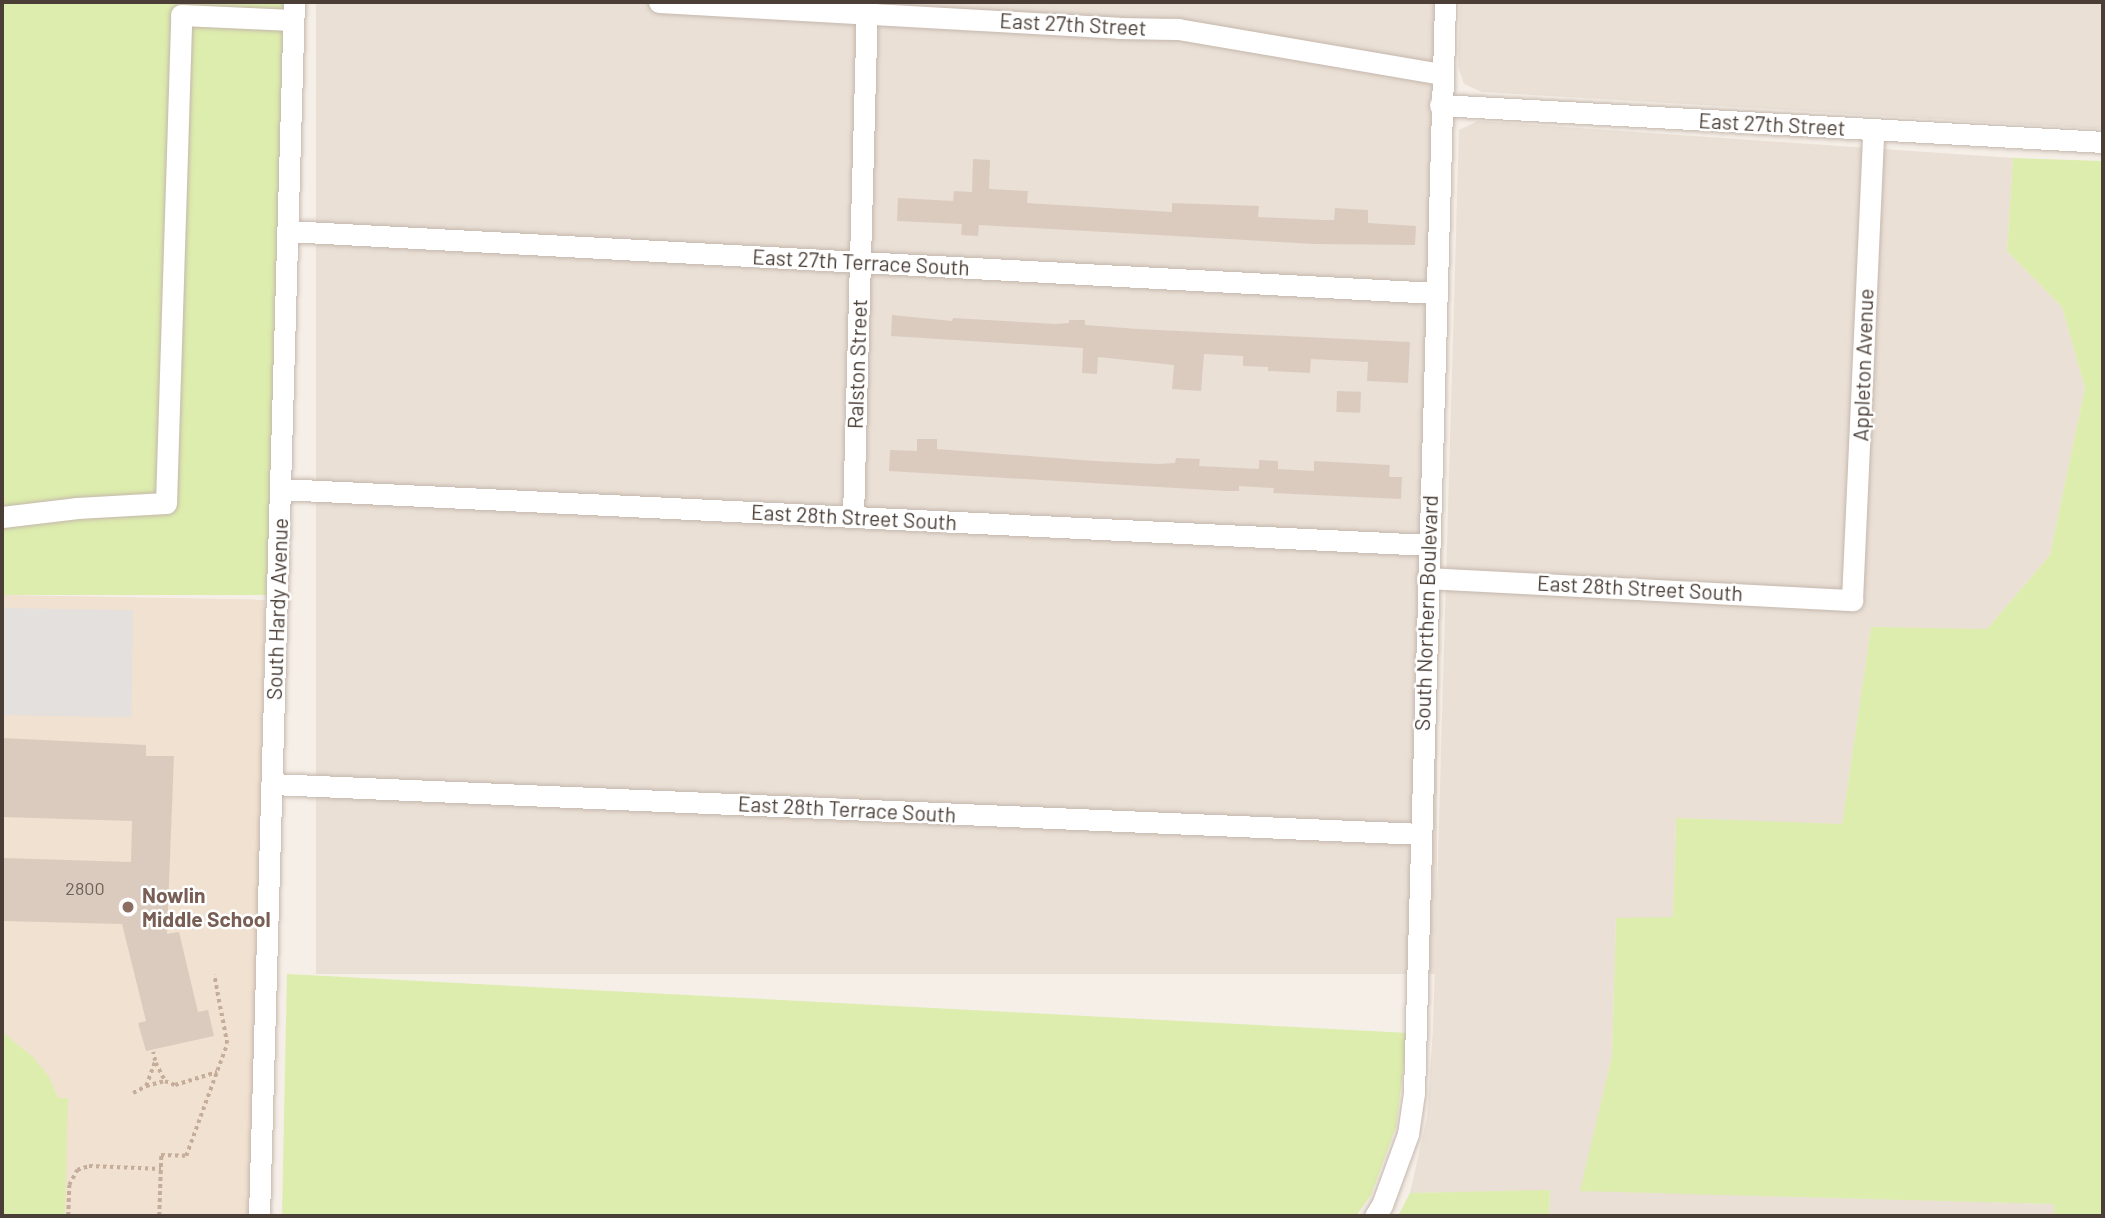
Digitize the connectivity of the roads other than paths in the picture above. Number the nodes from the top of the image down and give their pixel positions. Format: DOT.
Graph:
graph roads {
  1 [pos="659,2"];
  2 [pos="1445,2"];
  3 [pos="867,7"];
  4 [pos="293,11"];
  5 [pos="1441,74"];
  6 [pos="1440,105"];
  7 [pos="1873,130"];
  8 [pos="2103,142"];
  9 [pos="287,231"];
  10 [pos="860,262"];
  11 [pos="1436,293"];
  12 [pos="280,489"];
  13 [pos="2,516"];
  14 [pos="853,517"];
  15 [pos="1428,545"];
  16 [pos="1427,578"];
  17 [pos="1852,600"];
  18 [pos="272,784"];
  19 [pos="1421,834"];
  20 [pos="259,1216"];
  21 [pos="1374,1216"];
  1 -- 3 [label="street, East 27th Street"];
  2 -- 5 [label="street, South Northern Boulevard"];
  3 -- 5 [label="street, East 27th Street"];
  3 -- 10 [label="street, Ralston Street"];
  4 -- 9 [label="street, South Hardy Avenue"];
  4 -- 13 [label="street"];
  5 -- 6 [label="street, South Northern Boulevard"];
  6 -- 7 [label="street, East 27th Street"];
  6 -- 11 [label="street, South Northern Boulevard"];
  7 -- 8 [label="street, East 27th Street"];
  7 -- 17 [label="street, Appleton Avenue"];
  9 -- 10 [label="street, East 27th Terrace South"];
  9 -- 12 [label="street, South Hardy Avenue"];
  10 -- 11 [label="street, East 27th Terrace South"];
  10 -- 14 [label="street, Ralston Street"];
  11 -- 15 [label="street, South Northern Boulevard"];
  12 -- 14 [label="street, East 28th Street South"];
  12 -- 18 [label="street, South Hardy Avenue"];
  14 -- 15 [label="street, East 28th Street South"];
  15 -- 16 [label="street, South Northern Boulevard"];
  16 -- 17 [label="street, East 28th Street South"];
  16 -- 19 [label="street, South Northern Boulevard"];
  18 -- 19 [label="street, East 28th Terrace South"];
  18 -- 20 [label="street, South Hardy Avenue"];
  19 -- 21 [label="street, South Northern Boulevard"];
}
